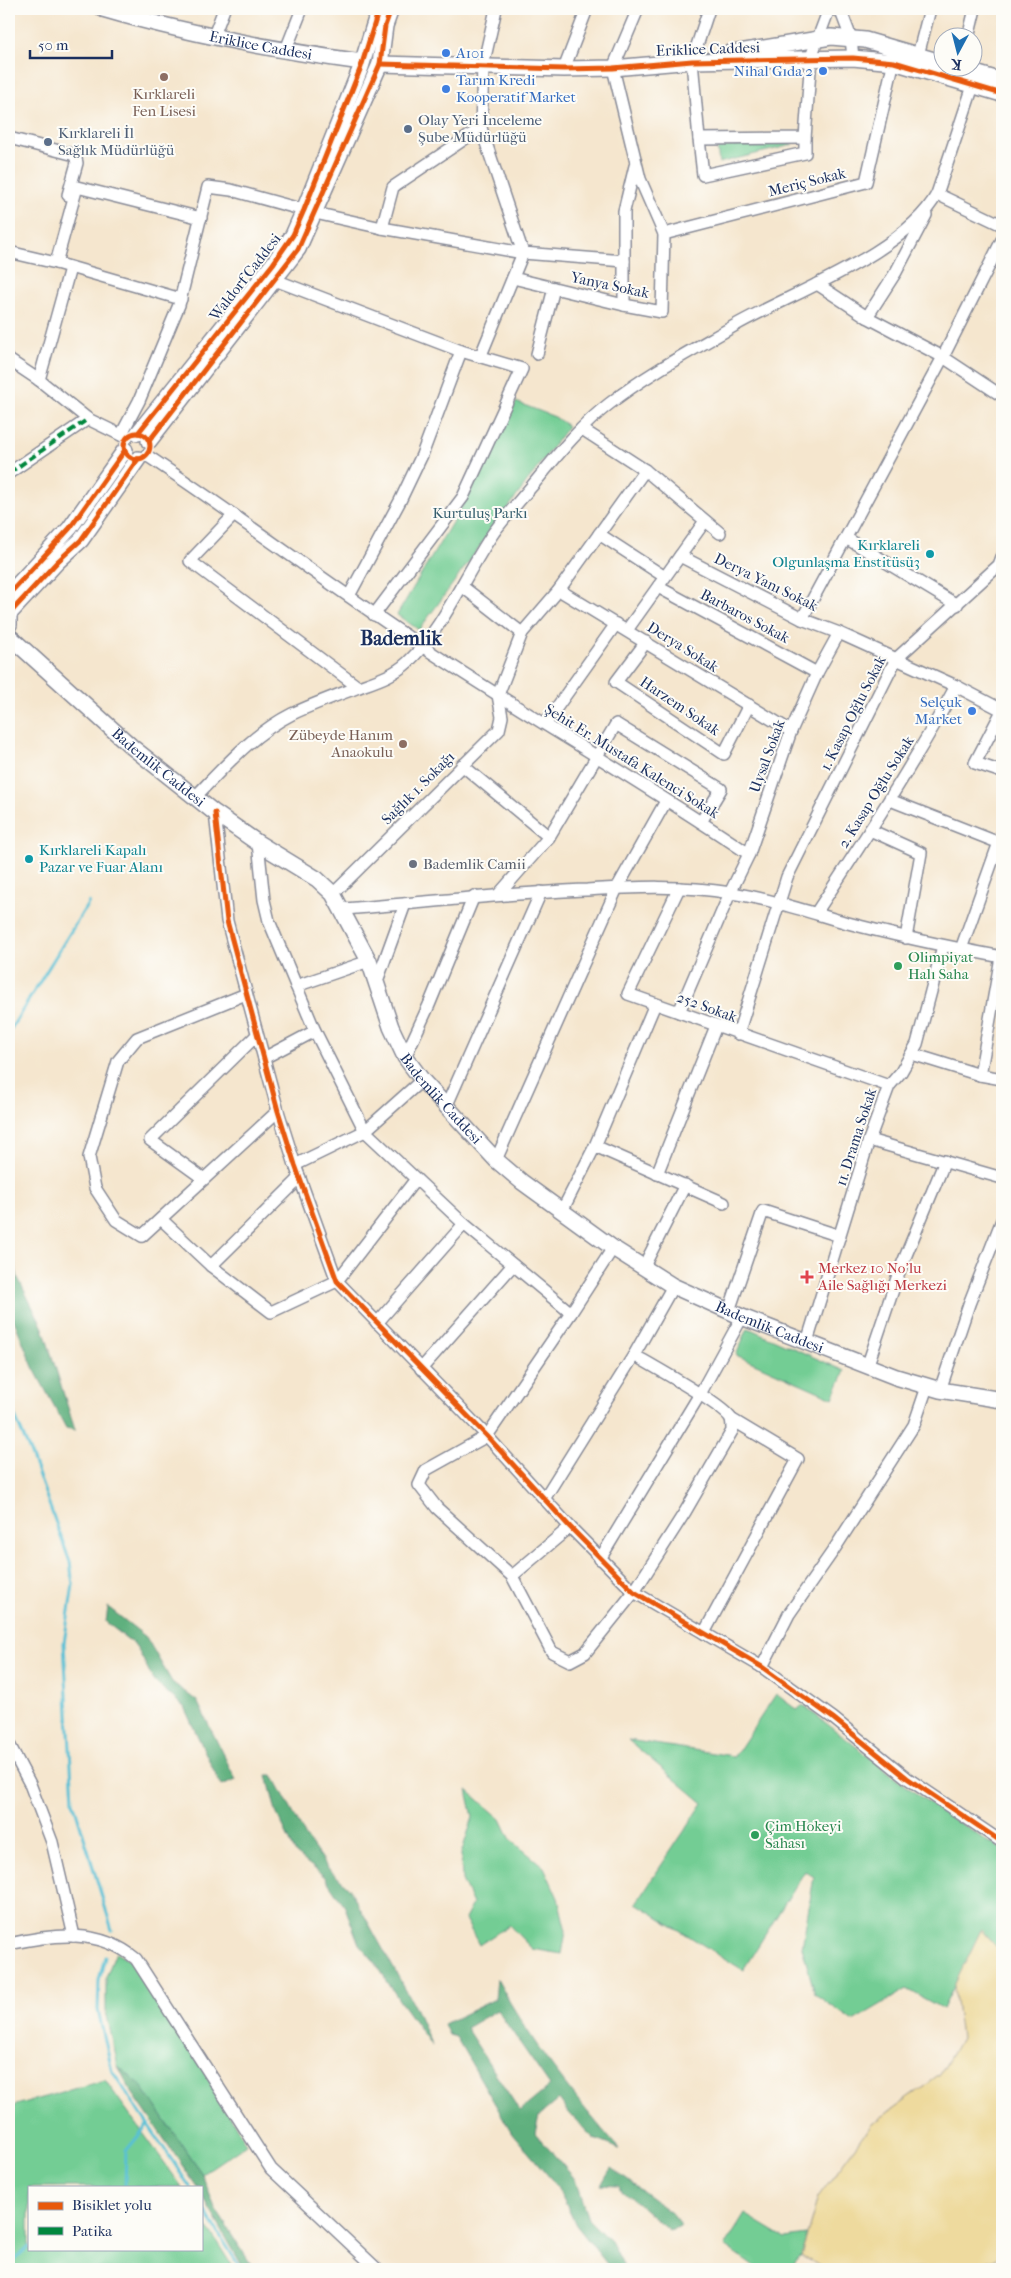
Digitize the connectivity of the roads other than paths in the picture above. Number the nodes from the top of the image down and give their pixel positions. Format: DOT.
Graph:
graph roads {
  1 [pos="103,9"];
  2 [pos="224,9"];
  3 [pos="302,9"];
  4 [pos="379,9"];
  5 [pos="391,9"];
  6 [pos="496,9"];
  7 [pos="587,9"];
  8 [pos="638,9"];
  9 [pos="709,9"];
  10 [pos="830,9"];
  11 [pos="840,9"];
  12 [pos="930,9"];
  13 [pos="975,9"];
  14 [pos="970,28"];
  15 [pos="213,38"];
  16 [pos="818,38"];
  17 [pos="851,38"];
  18 [pos="284,52"];
  19 [pos="895,55"];
  20 [pos="918,55"];
  21 [pos="811,57"];
  22 [pos="853,58"];
  23 [pos="934,60"];
  24 [pos="692,61"];
  25 [pos="361,64"];
  26 [pos="483,66"];
  27 [pos="378,68"];
  28 [pos="613,68"];
  29 [pos="564,69"];
  30 [pos="984,76"];
  31 [pos="1002,82"];
  32 [pos="973,86"];
  33 [pos="1002,94"];
  34 [pos="481,128"];
  35 [pos="9,138"];
  36 [pos="805,138"];
  37 [pos="699,139"];
  38 [pos="636,163"];
  39 [pos="934,199"];
  40 [pos="310,211"];
  41 [pos="200,218"];
  42 [pos="1002,224"];
  43 [pos="382,228"];
  44 [pos="664,234"];
  45 [pos="1002,240"];
  46 [pos="53,242"];
  47 [pos="9,252"];
  48 [pos="523,253"];
  49 [pos="624,261"];
  50 [pos="56,263"];
  51 [pos="70,268"];
  52 [pos="513,278"];
  53 [pos="274,280"];
  54 [pos="817,284"];
  55 [pos="554,288"];
  56 [pos="181,299"];
  57 [pos="624,306"];
  58 [pos="867,317"];
  59 [pos="461,351"];
  60 [pos="537,354"];
  61 [pos="481,355"];
  62 [pos="943,357"];
  63 [pos="9,361"];
  64 [pos="38,380"];
  65 [pos="1002,396"];
  66 [pos="88,419"];
  67 [pos="582,430"];
  68 [pos="135,444"];
  69 [pos="645,470"];
  70 [pos="9,473"];
  71 [pos="234,514"];
  72 [pos="705,521"];
  73 [pos="720,533"];
  74 [pos="599,534"];
  75 [pos="846,538"];
  76 [pos="680,556"];
  77 [pos="1001,563"];
  78 [pos="661,582"];
  79 [pos="463,587"];
  80 [pos="559,590"];
  81 [pos="9,594"];
  82 [pos="348,596"];
  83 [pos="957,605"];
  84 [pos="374,614"];
  85 [pos="9,618"];
  86 [pos="802,619"];
  87 [pos="616,624"];
  88 [pos="627,630"];
  89 [pos="839,632"];
  90 [pos="522,633"];
  91 [pos="9,636"];
  92 [pos="646,642"];
  93 [pos="422,646"];
  94 [pos="896,659"];
  95 [pos="818,673"];
  96 [pos="956,686"];
  97 [pos="358,687"];
  98 [pos="498,695"];
  99 [pos="749,705"];
  100 [pos="1002,710"];
  101 [pos="545,724"];
  102 [pos="791,731"];
  103 [pos="597,756"];
  104 [pos="462,765"];
  105 [pos="1002,772"];
  106 [pos="196,796"];
  107 [pos="666,800"];
  108 [pos="890,800"];
  109 [pos="215,812"];
  110 [pos="702,822"];
  111 [pos="870,830"];
  112 [pos="549,837"];
  113 [pos="1001,840"];
  114 [pos="258,843"];
  115 [pos="749,854"];
  116 [pos="617,888"];
  117 [pos="679,888"];
  118 [pos="541,892"];
  119 [pos="730,892"];
  120 [pos="333,894"];
  121 [pos="499,894"];
  122 [pos="474,896"];
  123 [pos="779,902"];
  124 [pos="405,904"];
  125 [pos="343,909"];
  126 [pos="816,913"];
  127 [pos="906,938"];
  128 [pos="943,946"];
  129 [pos="961,949"];
  130 [pos="1002,957"];
  131 [pos="369,961"];
  132 [pos="376,984"];
  133 [pos="296,986"];
  134 [pos="246,994"];
  135 [pos="655,1004"];
  136 [pos="679,1012"];
  137 [pos="716,1026"];
  138 [pos="315,1031"];
  139 [pos="738,1034"];
  140 [pos="257,1035"];
  141 [pos="912,1054"];
  142 [pos="405,1057"];
  143 [pos="264,1058"];
  144 [pos="980,1075"];
  145 [pos="1002,1079"];
  146 [pos="422,1080"];
  147 [pos="889,1086"];
  148 [pos="446,1107"];
  149 [pos="278,1111"];
  150 [pos="365,1131"];
  151 [pos="869,1140"];
  152 [pos="595,1146"];
  153 [pos="496,1160"];
  154 [pos="945,1161"];
  155 [pos="295,1165"];
  156 [pos="657,1174"];
  157 [pos="300,1178"];
  158 [pos="1002,1178"];
  159 [pos="204,1179"];
  160 [pos="416,1179"];
  161 [pos="685,1185"];
  162 [pos="724,1203"];
  163 [pos="562,1211"];
  164 [pos="161,1219"];
  165 [pos="1002,1220"];
  166 [pos="464,1224"];
  167 [pos="840,1236"];
  168 [pos="998,1242"];
  169 [pos="613,1248"];
  170 [pos="512,1265"];
  171 [pos="211,1266"];
  172 [pos="643,1268"];
  173 [pos="337,1282"];
  174 [pos="673,1286"];
  175 [pos="571,1313"];
  176 [pos="736,1314"];
  177 [pos="377,1323"];
  178 [pos="807,1342"];
  179 [pos="634,1355"];
  180 [pos="867,1367"];
  181 [pos="421,1368"];
  182 [pos="934,1388"];
  183 [pos="700,1394"];
  184 [pos="1002,1400"];
  185 [pos="731,1419"];
  186 [pos="487,1436"];
  187 [pos="544,1499"];
  188 [pos="570,1527"];
  189 [pos="600,1559"];
  190 [pos="512,1576"];
  191 [pos="634,1592"];
  192 [pos="704,1632"];
  193 [pos="762,1667"];
  194 [pos="9,1744"];
  195 [pos="1002,1842"];
  196 [pos="74,1936"];
  197 [pos="9,1944"];
  198 [pos="377,2269"];
  1 -- 15 [label="street, Eriklice Caddesi"];
  2 -- 15 [label="street"];
  3 -- 18 [label="street"];
  4 -- 25 [label="street, Waldorf Caddesi"];
  5 -- 27 [label="street, Waldorf Caddesi"];
  6 -- 26 [label="street"];
  7 -- 29 [label="street"];
  8 -- 28 [label="street"];
  9 -- 24 [label="street"];
  10 -- 16 [label="street"];
  11 -- 17 [label="street"];
  12 -- 20 [label="street"];
  13 -- 14 [label="street"];
  15 -- 18 [label="street, Eriklice Caddesi"];
  16 -- 17 [label="street, Eriklice Caddesi"];
  16 -- 21 [label="street"];
  16 -- 24 [label="street, Eriklice Caddesi"];
  17 -- 19 [label="street, Eriklice Caddesi"];
  17 -- 22 [label="street"];
  18 -- 25 [label="street, Eriklice Caddesi"];
  19 -- 20 [label="street, Eriklice Caddesi"];
  19 -- 22 [label="street, Eriklice Caddesi"];
  19 -- 32 [label="street, Eriklice Caddesi"];
  19 -- 44 [label="street, Meriç Sokak"];
  20 -- 23 [label="street, Eriklice Caddesi"];
  21 -- 22 [label="street, Eriklice Caddesi"];
  21 -- 24 [label="street, Eriklice Caddesi"];
  21 -- 36 [label="street"];
  24 -- 28 [label="street, Eriklice Caddesi"];
  24 -- 37 [label="street"];
  25 -- 27 [label="street, Eriklice Caddesi"];
  25 -- 40 [label="street, Waldorf Caddesi"];
  26 -- 27 [label="street, Eriklice Caddesi"];
  26 -- 29 [label="street, Eriklice Caddesi"];
  26 -- 34 [label="street"];
  27 -- 40 [label="street, Waldorf Caddesi"];
  28 -- 29 [label="street, Eriklice Caddesi"];
  28 -- 38 [label="street, Yanya Sokak"];
  30 -- 31 [label="street"];
  32 -- 33 [label="street, Eriklice Caddesi"];
  32 -- 39 [label="street"];
  34 -- 43 [label="street"];
  34 -- 48 [label="street"];
  35 -- 46 [label="street"];
  36 -- 37 [label="street"];
  36 -- 37 [label="street"];
  38 -- 44 [label="street, Yanya Sokak"];
  38 -- 49 [label="street"];
  39 -- 42 [label="street"];
  39 -- 54 [label="street"];
  39 -- 58 [label="street"];
  40 -- 41 [label="street"];
  40 -- 43 [label="street"];
  40 -- 53 [label="street, Waldorf Caddesi"];
  40 -- 68 [label="street, Waldorf Caddesi"];
  41 -- 50 [label="street"];
  41 -- 56 [label="street"];
  43 -- 48 [label="street"];
  44 -- 57 [label="street, Yanya Sokak"];
  45 -- 62 [label="street"];
  47 -- 50 [label="street"];
  48 -- 49 [label="street"];
  48 -- 52 [label="street"];
  49 -- 57 [label="street"];
  50 -- 51 [label="street"];
  51 -- 56 [label="street"];
  51 -- 64 [label="street"];
  52 -- 55 [label="street"];
  52 -- 61 [label="street"];
  53 -- 59 [label="street"];
  53 -- 68 [label="street, Waldorf Caddesi"];
  54 -- 58 [label="street"];
  54 -- 67 [label="street"];
  55 -- 57 [label="street, Yanya Sokak"];
  55 -- 60 [label="street, Yanya Sokak"];
  56 -- 68 [label="street"];
  58 -- 62 [label="street"];
  59 -- 61 [label="street"];
  59 -- 82 [label="street"];
  61 -- 84 [label="street"];
  62 -- 65 [label="street"];
  62 -- 75 [label="street"];
  63 -- 64 [label="street, Şehit Er. Mustafa Kalenci Sokak"];
  64 -- 66 [label="street, Şehit Er. Mustafa Kalenci Sokak"];
  66 -- 68 [label="street, Şehit Er. Mustafa Kalenci Sokak"];
  66 -- 70 [label="street"];
  67 -- 69 [label="street"];
  67 -- 79 [label="street"];
  68 -- 71 [label="street, Şehit Er. Mustafa Kalenci Sokak"];
  68 -- 81 [label="street, Waldorf Caddesi"];
  68 -- 85 [label="street, Waldorf Caddesi"];
  69 -- 72 [label="street"];
  69 -- 74 [label="street"];
  71 -- 82 [label="street, Şehit Er. Mustafa Kalenci Sokak"];
  71 -- 97 [label="street"];
  72 -- 73 [label="street"];
  72 -- 76 [label="street"];
  74 -- 78 [label="street, Barbaros Sokak"];
  74 -- 80 [label="street"];
  75 -- 83 [label="street"];
  75 -- 86 [label="street"];
  76 -- 78 [label="street"];
  76 -- 86 [label="street, Derya Yanı Sokak"];
  77 -- 83 [label="street, 1. Kasap Oğlu Sokak"];
  78 -- 88 [label="street"];
  78 -- 95 [label="street, Barbaros Sokak"];
  79 -- 90 [label="street"];
  79 -- 93 [label="street"];
  80 -- 87 [label="street, Derya Sokak"];
  80 -- 90 [label="street"];
  82 -- 84 [label="street, Şehit Er. Mustafa Kalenci Sokak"];
  83 -- 94 [label="street, 1. Kasap Oğlu Sokak"];
  84 -- 93 [label="street, Şehit Er. Mustafa Kalenci Sokak"];
  86 -- 89 [label="street, Derya Yanı Sokak"];
  87 -- 88 [label="street, Derya Sokak"];
  87 -- 101 [label="street"];
  88 -- 92 [label="street, Derya Sokak"];
  89 -- 94 [label="street, Derya Yanı Sokak"];
  89 -- 95 [label="street, Uysal Sokak"];
  90 -- 98 [label="street"];
  91 -- 106 [label="street, Bademlik Caddesi"];
  92 -- 99 [label="street, Derya Sokak"];
  92 -- 99 [label="street, Harzem Sokak"];
  93 -- 97 [label="street"];
  93 -- 98 [label="street, Şehit Er. Mustafa Kalenci Sokak"];
  94 -- 96 [label="street, Derya Yanı Sokak"];
  94 -- 123 [label="street, 1. Kasap Oğlu Sokak"];
  95 -- 102 [label="street, Uysal Sokak"];
  96 -- 100 [label="street, Derya Yanı Sokak"];
  96 -- 108 [label="street, 2. Kasap Oğlu Sokak"];
  97 -- 106 [label="street"];
  98 -- 101 [label="street, Şehit Er. Mustafa Kalenci Sokak"];
  98 -- 104 [label="street, Sağlık 1. Sokağı"];
  99 -- 102 [label="street, Derya Sokak"];
  100 -- 105 [label="street"];
  101 -- 103 [label="street, Şehit Er. Mustafa Kalenci Sokak"];
  102 -- 115 [label="street, Uysal Sokak"];
  103 -- 107 [label="street, Şehit Er. Mustafa Kalenci Sokak"];
  103 -- 110 [label="street"];
  103 -- 112 [label="street"];
  104 -- 112 [label="street"];
  104 -- 120 [label="street, Sağlık 1. Sokağı"];
  106 -- 109 [label="street, Bademlik Caddesi"];
  107 -- 110 [label="street, Şehit Er. Mustafa Kalenci Sokak"];
  107 -- 116 [label="street"];
  108 -- 111 [label="street, 2. Kasap Oğlu Sokak"];
  108 -- 113 [label="street"];
  109 -- 114 [label="street, Bademlik Caddesi"];
  109 -- 134 [label="street"];
  110 -- 115 [label="street, Şehit Er. Mustafa Kalenci Sokak"];
  111 -- 126 [label="street, 2. Kasap Oğlu Sokak"];
  111 -- 127 [label="street"];
  112 -- 121 [label="street"];
  113 -- 129 [label="street"];
  114 -- 120 [label="street, Bademlik Caddesi"];
  114 -- 133 [label="street"];
  115 -- 119 [label="street, Uysal Sokak"];
  116 -- 117 [label="street"];
  116 -- 118 [label="street"];
  116 -- 153 [label="street"];
  117 -- 119 [label="street"];
  117 -- 135 [label="street, 252 Sokak"];
  118 -- 121 [label="street"];
  118 -- 148 [label="street"];
  119 -- 123 [label="street"];
  119 -- 136 [label="street, Uysal Sokak"];
  120 -- 125 [label="street, Bademlik Caddesi"];
  121 -- 122 [label="street"];
  122 -- 124 [label="street"];
  122 -- 142 [label="street"];
  123 -- 126 [label="street"];
  123 -- 139 [label="street, 1. Kasap Oğlu Sokak"];
  124 -- 125 [label="street"];
  124 -- 132 [label="street"];
  125 -- 131 [label="street, Bademlik Caddesi"];
  126 -- 127 [label="street"];
  127 -- 128 [label="street"];
  128 -- 129 [label="street"];
  128 -- 141 [label="street, 11. Drama Sokak"];
  129 -- 130 [label="street"];
  130 -- 144 [label="street"];
  131 -- 132 [label="street, Bademlik Caddesi"];
  131 -- 133 [label="street"];
  132 -- 142 [label="street, Bademlik Caddesi"];
  133 -- 138 [label="street"];
  134 -- 140 [label="street"];
  134 -- 164 [label="street"];
  135 -- 136 [label="street, 252 Sokak"];
  135 -- 152 [label="street"];
  136 -- 137 [label="street, 252 Sokak"];
  137 -- 139 [label="street, 252 Sokak"];
  137 -- 156 [label="street"];
  138 -- 143 [label="street"];
  138 -- 150 [label="street"];
  139 -- 147 [label="street, 252 Sokak"];
  140 -- 143 [label="street"];
  140 -- 159 [label="street"];
  141 -- 144 [label="street"];
  141 -- 147 [label="street, 11. Drama Sokak"];
  142 -- 146 [label="street, Bademlik Caddesi"];
  143 -- 149 [label="street"];
  144 -- 145 [label="street"];
  146 -- 148 [label="street, Bademlik Caddesi"];
  146 -- 150 [label="street"];
  147 -- 151 [label="street, 11. Drama Sokak"];
  148 -- 153 [label="street, Bademlik Caddesi"];
  149 -- 155 [label="street"];
  149 -- 159 [label="street"];
  150 -- 155 [label="street"];
  150 -- 160 [label="street"];
  151 -- 154 [label="street"];
  151 -- 167 [label="street, 11. Drama Sokak"];
  152 -- 156 [label="street"];
  152 -- 163 [label="street"];
  153 -- 163 [label="street, Bademlik Caddesi"];
  154 -- 158 [label="street"];
  154 -- 180 [label="street"];
  155 -- 157 [label="street"];
  156 -- 161 [label="street"];
  157 -- 171 [label="street"];
  157 -- 173 [label="street"];
  159 -- 164 [label="street"];
  160 -- 166 [label="street"];
  160 -- 173 [label="street"];
  161 -- 162 [label="street"];
  161 -- 172 [label="street"];
  163 -- 169 [label="street, Bademlik Caddesi"];
  164 -- 171 [label="street"];
  165 -- 168 [label="street"];
  166 -- 170 [label="street"];
  166 -- 177 [label="street"];
  167 -- 176 [label="street"];
  167 -- 178 [label="street, 11. Drama Sokak"];
  168 -- 182 [label="street"];
  169 -- 172 [label="street, Bademlik Caddesi"];
  169 -- 175 [label="street"];
  170 -- 175 [label="street"];
  170 -- 181 [label="street"];
  171 -- 173 [label="street"];
  172 -- 174 [label="street, Bademlik Caddesi"];
  173 -- 177 [label="street"];
  174 -- 176 [label="street, Bademlik Caddesi"];
  174 -- 179 [label="street"];
  175 -- 186 [label="street"];
  176 -- 178 [label="street, Bademlik Caddesi"];
  176 -- 183 [label="street"];
  177 -- 181 [label="street"];
  178 -- 180 [label="street, Bademlik Caddesi"];
  179 -- 183 [label="street"];
  179 -- 187 [label="street"];
  180 -- 182 [label="street, Bademlik Caddesi"];
  181 -- 186 [label="street"];
  182 -- 184 [label="street, Bademlik Caddesi"];
  182 -- 193 [label="street"];
  183 -- 185 [label="street"];
  183 -- 189 [label="street"];
  185 -- 191 [label="street"];
  185 -- 192 [label="street"];
  186 -- 187 [label="street"];
  186 -- 190 [label="street"];
  187 -- 188 [label="street"];
  188 -- 189 [label="street"];
  188 -- 190 [label="street"];
  189 -- 191 [label="street"];
  190 -- 191 [label="street"];
  191 -- 192 [label="street"];
  192 -- 193 [label="street"];
  193 -- 195 [label="street"];
  194 -- 196 [label="street"];
  196 -- 197 [label="street"];
  196 -- 198 [label="street"];
}
